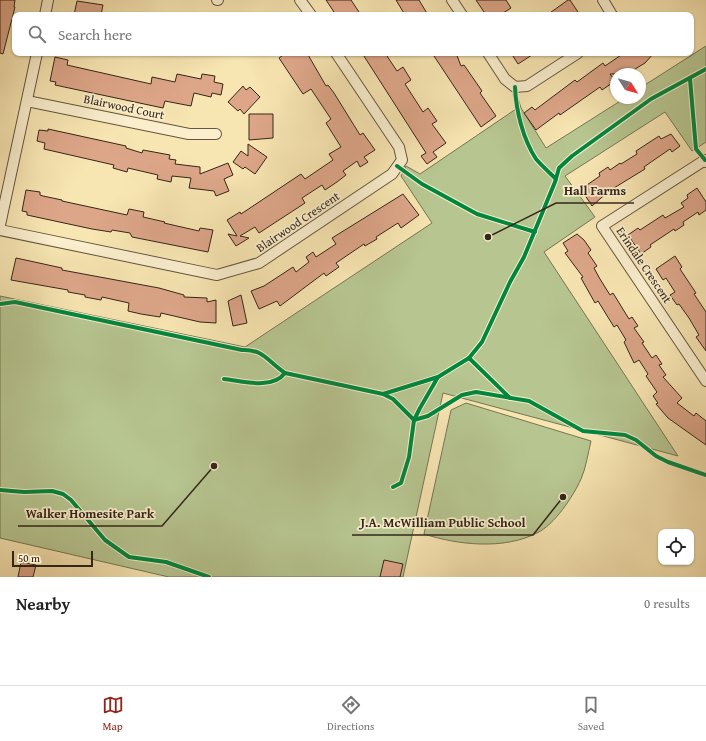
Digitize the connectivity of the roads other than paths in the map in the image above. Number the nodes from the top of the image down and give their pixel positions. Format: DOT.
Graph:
graph roads {
  1 [pos="48,0"];
  2 [pos="300,0"];
  3 [pos="452,0"];
  4 [pos="603,0"];
  5 [pos="46,12"];
  6 [pos="309,12"];
  7 [pos="460,12"];
  8 [pos="610,12"];
  9 [pos="36,56"];
  10 [pos="338,56"];
  11 [pos="490,56"];
  12 [pos="573,56"];
  13 [pos="27,101"];
  14 [pos="216,134"];
  15 [pos="706,162"];
  16 [pos="0,225"];
  17 [pos="0,230"];
  18 [pos="706,381"];
  1 -- 5 [label="street"];
  2 -- 6 [label="street"];
  3 -- 7 [label="street"];
  4 -- 8 [label="street"];
  9 -- 13 [label="street"];
  10 -- 17 [label="street, Blairwood Crescent"];
  11 -- 12 [label="street"];
  13 -- 14 [label="street, Blairwood Court"];
  13 -- 16 [label="street"];
  15 -- 18 [label="street, Erindale Crescent"];
}
